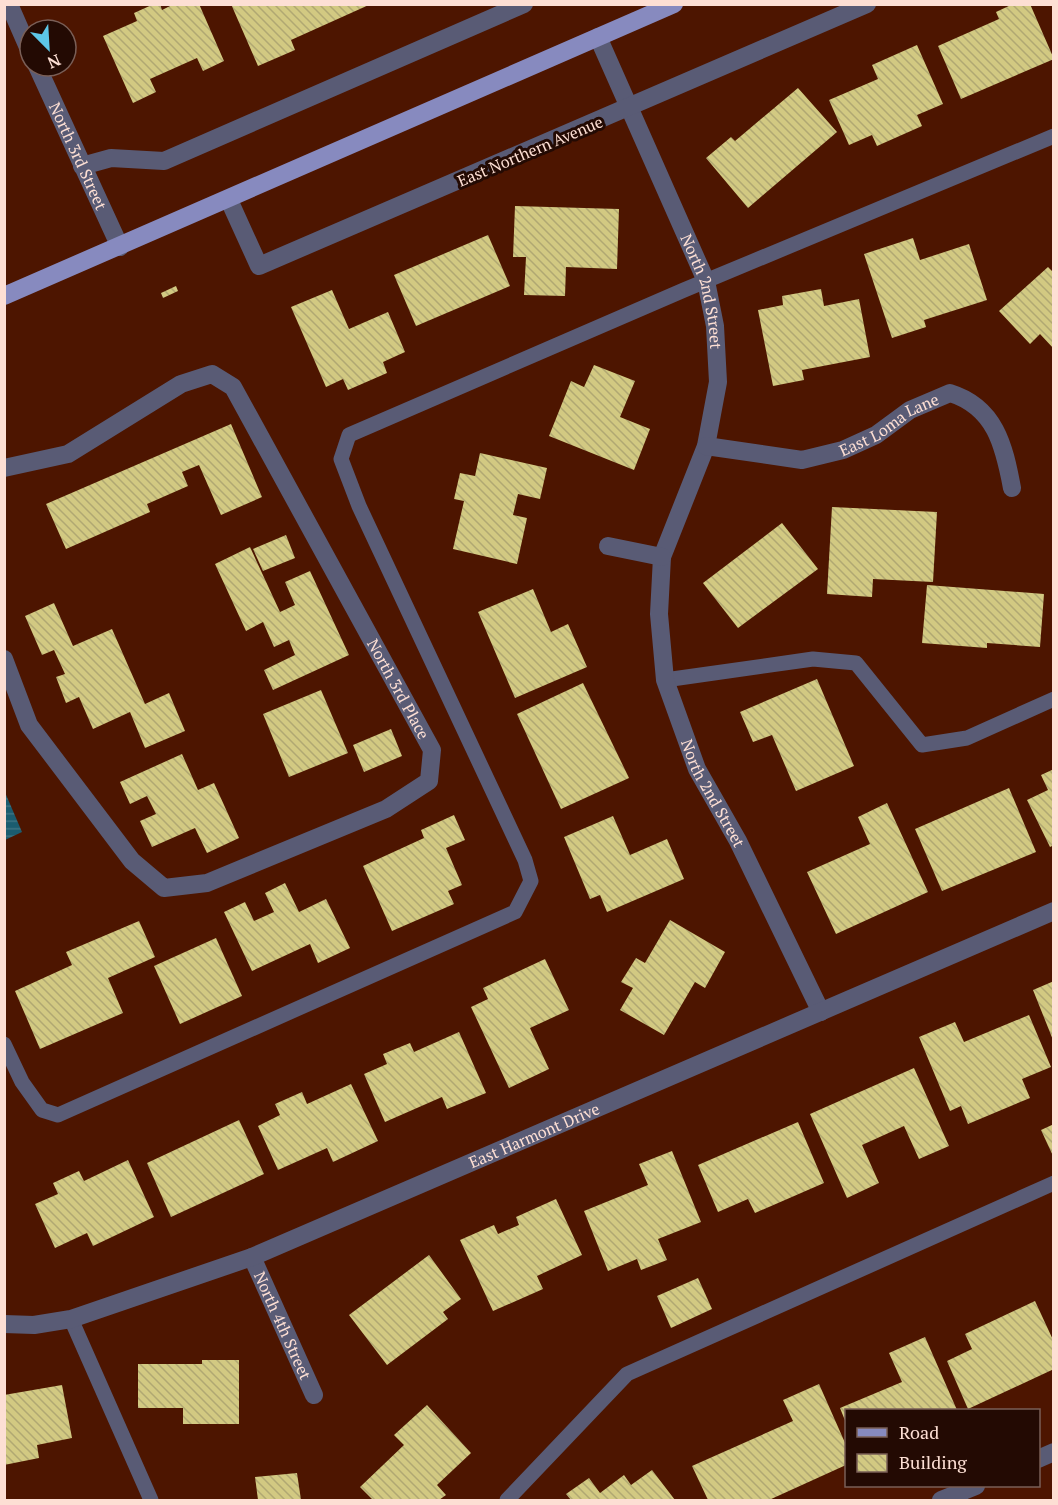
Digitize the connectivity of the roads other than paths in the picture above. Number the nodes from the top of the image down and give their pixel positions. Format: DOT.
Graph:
graph roads {
  1 [pos="9,4"];
  2 [pos="524,4"];
  3 [pos="674,4"];
  4 [pos="867,4"];
  5 [pos="18,25"];
  6 [pos="598,37"];
  7 [pos="42,78"];
  8 [pos="631,108"];
  9 [pos="1053,136"];
  10 [pos="82,166"];
  11 [pos="229,200"];
  12 [pos="120,247"];
  13 [pos="706,281"];
  14 [pos="4,296"];
  15 [pos="706,446"];
  16 [pos="4,468"];
  17 [pos="1012,488"];
  18 [pos="608,546"];
  19 [pos="662,557"];
  20 [pos="4,659"];
  21 [pos="665,680"];
  22 [pos="1053,699"];
  23 [pos="1053,911"];
  24 [pos="821,1012"];
  25 [pos="4,1044"];
  26 [pos="1053,1183"];
  27 [pos="252,1257"];
  28 [pos="71,1319"];
  29 [pos="4,1324"];
  30 [pos="314,1395"];
  31 [pos="971,1487"];
  32 [pos="151,1500"];
  33 [pos="507,1500"];
  34 [pos="941,1500"];
  1 -- 5 [label="street"];
  2 -- 10 [label="street"];
  3 -- 6 [label="main road"];
  4 -- 8 [label="street, East Northern Avenue"];
  6 -- 8 [label="street, North 2nd Street"];
  6 -- 11 [label="main road"];
  7 -- 10 [label="street, North 3rd Street"];
  8 -- 11 [label="street, East Northern Avenue"];
  8 -- 13 [label="street, North 2nd Street"];
  9 -- 13 [label="lane"];
  10 -- 12 [label="street, North 3rd Street"];
  11 -- 12 [label="main road"];
  12 -- 14 [label="main road"];
  13 -- 15 [label="street, North 2nd Street"];
  13 -- 25 [label="lane"];
  15 -- 17 [label="street, East Loma Lane"];
  15 -- 19 [label="street, North 2nd Street"];
  16 -- 20 [label="street, North 3rd Place"];
  18 -- 19 [label="street"];
  19 -- 21 [label="street, North 2nd Street"];
  21 -- 22 [label="lane"];
  21 -- 24 [label="street, North 2nd Street"];
  23 -- 24 [label="street, East Harmont Drive"];
  24 -- 27 [label="street, East Harmont Drive"];
  26 -- 33 [label="lane"];
  27 -- 28 [label="street, East Harmont Drive"];
  27 -- 30 [label="street, North 4th Street"];
  28 -- 29 [label="street, East Harmont Drive"];
  28 -- 32 [label="lane"];
  31 -- 34 [label="street"];
}
